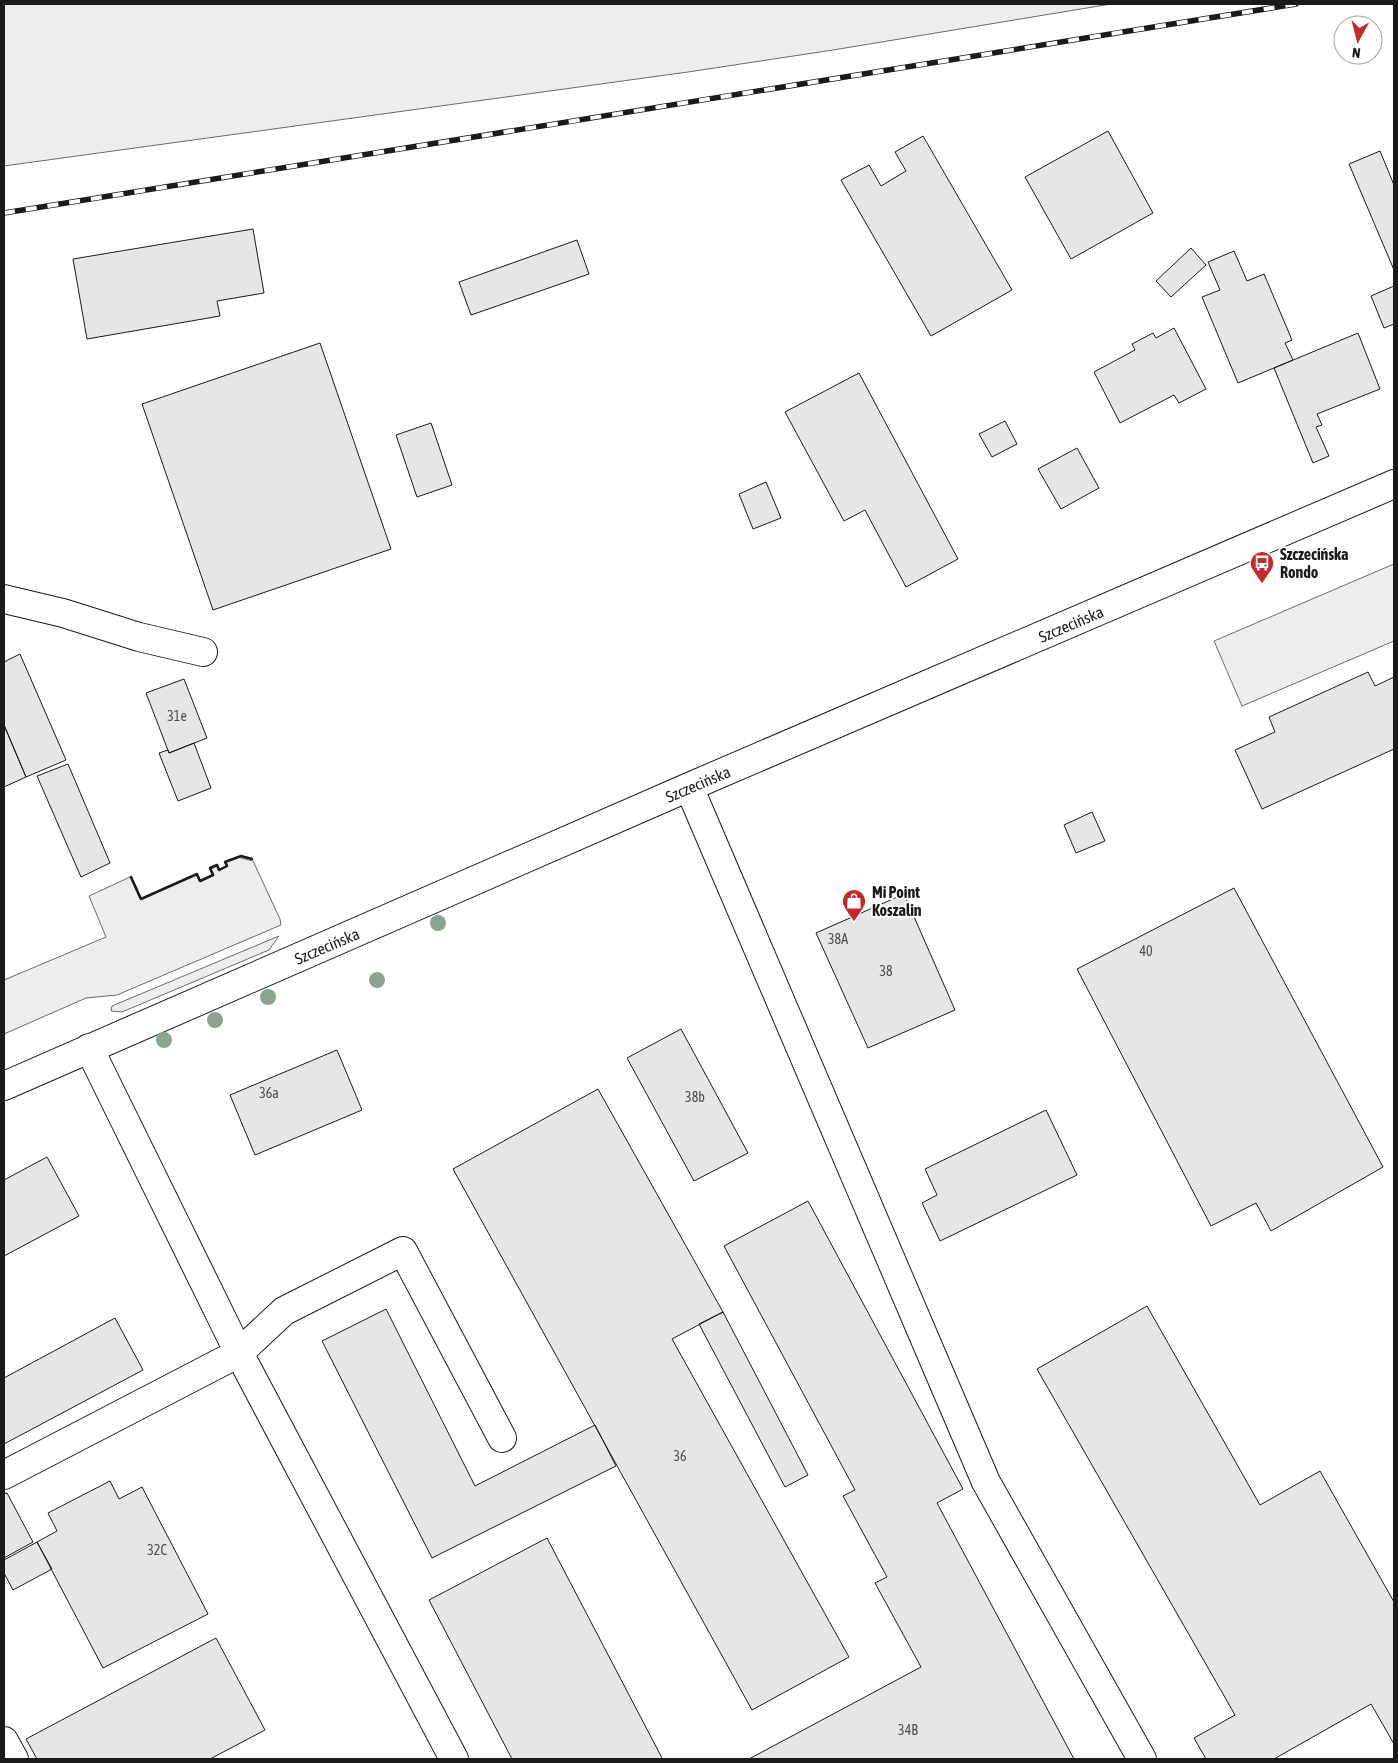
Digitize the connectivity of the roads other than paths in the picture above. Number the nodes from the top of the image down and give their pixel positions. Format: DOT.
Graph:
graph roads {
  1 [pos="1394,484"];
  2 [pos="4,599"];
  3 [pos="203,652"];
  4 [pos="689,787"];
  5 [pos="89,1048"];
  6 [pos="4,1086"];
  7 [pos="239,1353"];
  8 [pos="502,1438"];
  9 [pos="4,1475"];
  10 [pos="4,1741"];
  11 [pos="14,1759"];
  12 [pos="454,1759"];
  13 [pos="1142,1759"];
  1 -- 4 [label="street, Szczecińska"];
  2 -- 3 [label="street"];
  4 -- 5 [label="street, Szczecińska"];
  4 -- 13 [label="street"];
  5 -- 6 [label="street, Szczecińska"];
  5 -- 7 [label="street"];
  7 -- 8 [label="street"];
  7 -- 9 [label="street"];
  7 -- 12 [label="street"];
  10 -- 11 [label="street"];
}
